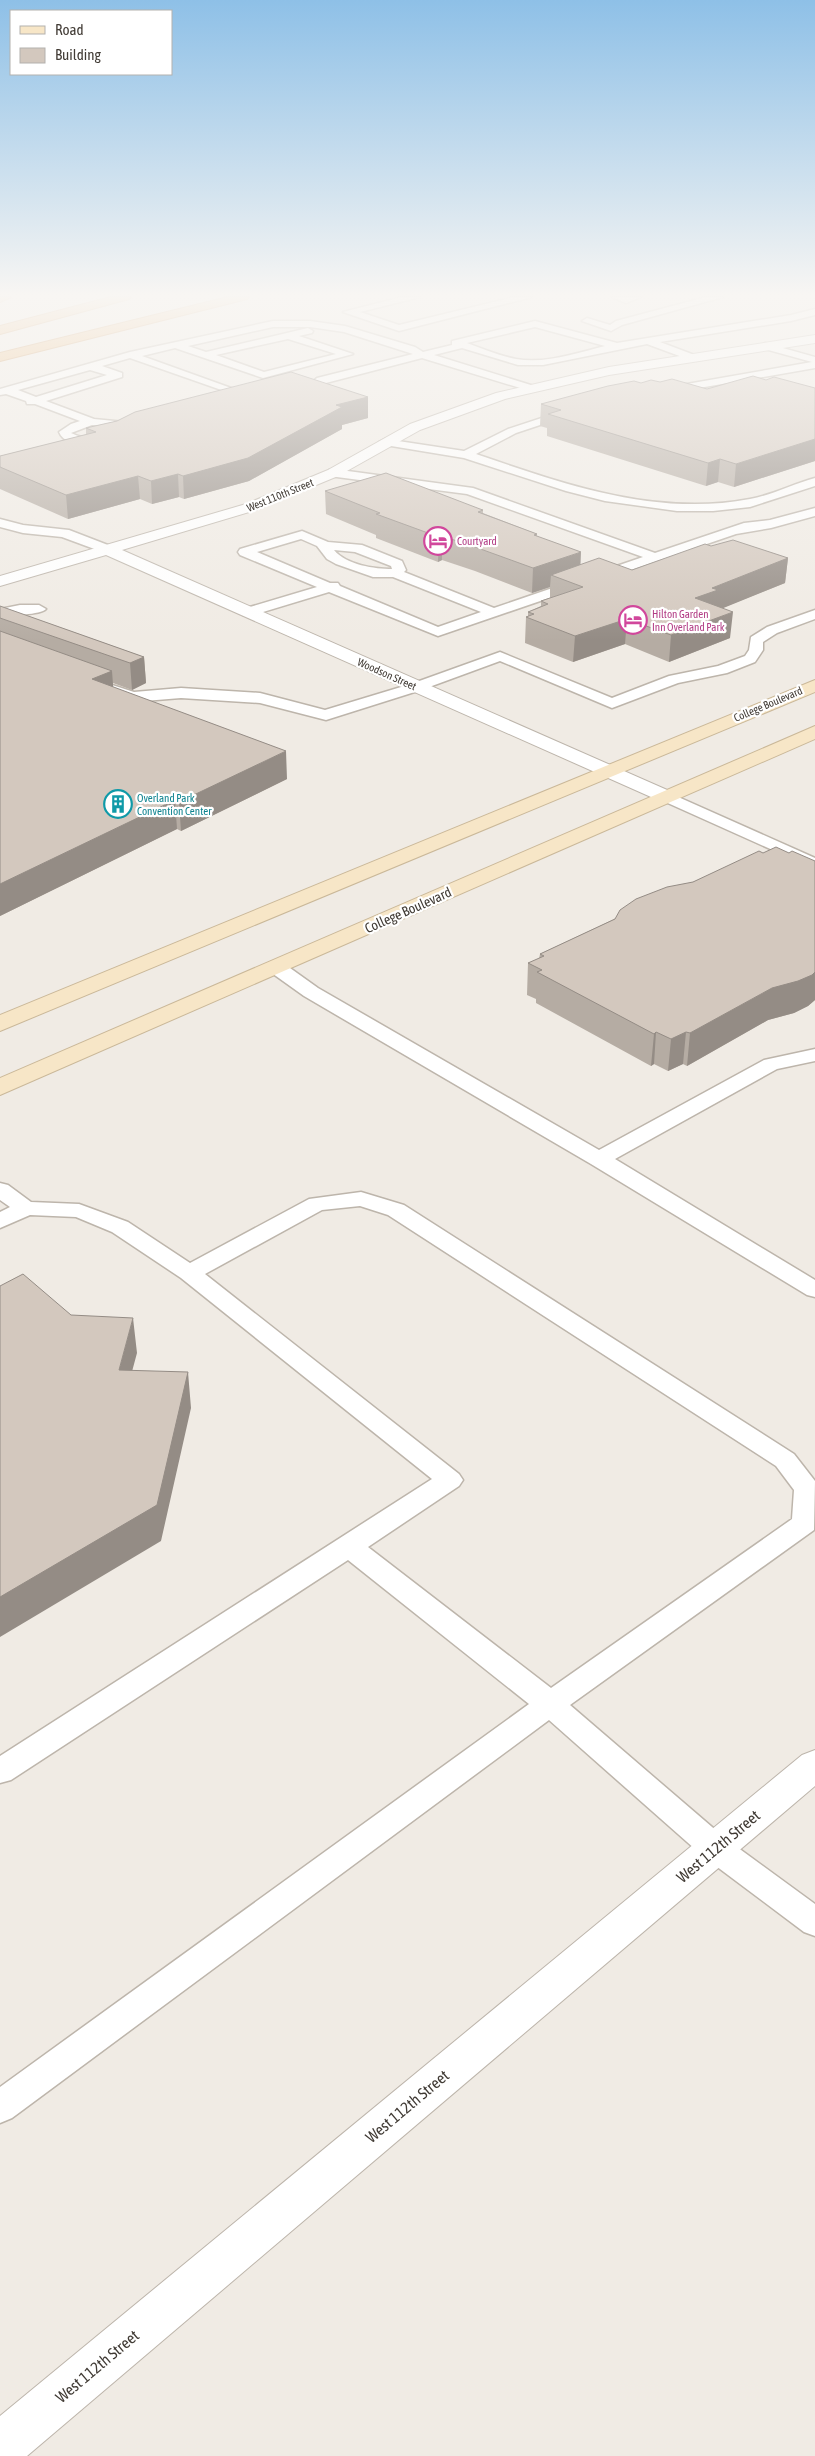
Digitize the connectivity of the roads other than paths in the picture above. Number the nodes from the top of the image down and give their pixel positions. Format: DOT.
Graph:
graph roads {
  1 [pos="65,412"];
  2 [pos="454,412"];
  3 [pos="571,412"];
  4 [pos="92,422"];
  5 [pos="385,442"];
  6 [pos="466,455"];
  7 [pos="333,473"];
  8 [pos="815,482"];
  9 [pos="814,513"];
  10 [pos="0,523"];
  11 [pos="323,545"];
  12 [pos="108,550"];
  13 [pos="655,557"];
  14 [pos="372,573"];
  15 [pos="395,573"];
  16 [pos="0,581"];
  17 [pos="328,587"];
  18 [pos="39,609"];
  19 [pos="248,612"];
  20 [pos="0,613"];
  21 [pos="495,613"];
  22 [pos="815,614"];
  23 [pos="97,684"];
  24 [pos="815,685"];
  25 [pos="416,687"];
  26 [pos="815,732"];
  27 [pos="610,770"];
  28 [pos="667,797"];
  29 [pos="815,864"];
  30 [pos="276,967"];
  31 [pos="0,1024"];
  32 [pos="815,1055"];
  33 [pos="0,1087"];
  34 [pos="599,1159"];
  35 [pos="0,1190"];
  36 [pos="26,1208"];
  37 [pos="0,1221"];
  38 [pos="189,1273"];
  39 [pos="815,1290"];
  40 [pos="349,1546"];
  41 [pos="550,1704"];
  42 [pos="815,1765"];
  43 [pos="0,1771"];
  44 [pos="715,1848"];
  45 [pos="815,1922"];
  46 [pos="0,2107"];
  47 [pos="0,2448"];
  1 -- 4 [label="lane"];
  2 -- 5 [label="street, West 110th Street"];
  3 -- 6 [label="lane"];
  4 -- 4 [label="lane"];
  5 -- 6 [label="lane"];
  5 -- 7 [label="street, West 110th Street"];
  6 -- 8 [label="lane"];
  7 -- 12 [label="street, West 110th Street"];
  7 -- 13 [label="lane"];
  9 -- 13 [label="lane"];
  10 -- 12 [label="lane"];
  11 -- 14 [label="lane"];
  11 -- 15 [label="lane"];
  11 -- 17 [label="lane"];
  12 -- 16 [label="street, West 110th Street"];
  12 -- 19 [label="street, Woodson Street"];
  13 -- 21 [label="lane"];
  14 -- 15 [label="lane"];
  14 -- 17 [label="lane"];
  15 -- 21 [label="lane"];
  17 -- 19 [label="lane"];
  17 -- 21 [label="lane"];
  18 -- 20 [label="lane"];
  19 -- 25 [label="street, Woodson Street"];
  22 -- 25 [label="lane"];
  23 -- 25 [label="lane"];
  24 -- 27 [label="main road, College Boulevard"];
  25 -- 27 [label="street, Woodson Street"];
  26 -- 28 [label="main road, College Boulevard"];
  27 -- 28 [label="street, Woodson Street"];
  27 -- 31 [label="main road, College Boulevard"];
  28 -- 29 [label="lane"];
  28 -- 30 [label="main road, College Boulevard"];
  30 -- 33 [label="main road, College Boulevard"];
  30 -- 34 [label="lane"];
  32 -- 34 [label="lane"];
  34 -- 39 [label="lane"];
  35 -- 36 [label="lane"];
  36 -- 37 [label="lane"];
  36 -- 38 [label="lane"];
  38 -- 40 [label="lane"];
  38 -- 41 [label="lane"];
  40 -- 41 [label="lane"];
  40 -- 43 [label="lane"];
  41 -- 44 [label="lane"];
  41 -- 46 [label="lane"];
  42 -- 44 [label="street, West 112th Street"];
  44 -- 45 [label="lane"];
  44 -- 47 [label="street, West 112th Street"];
}
